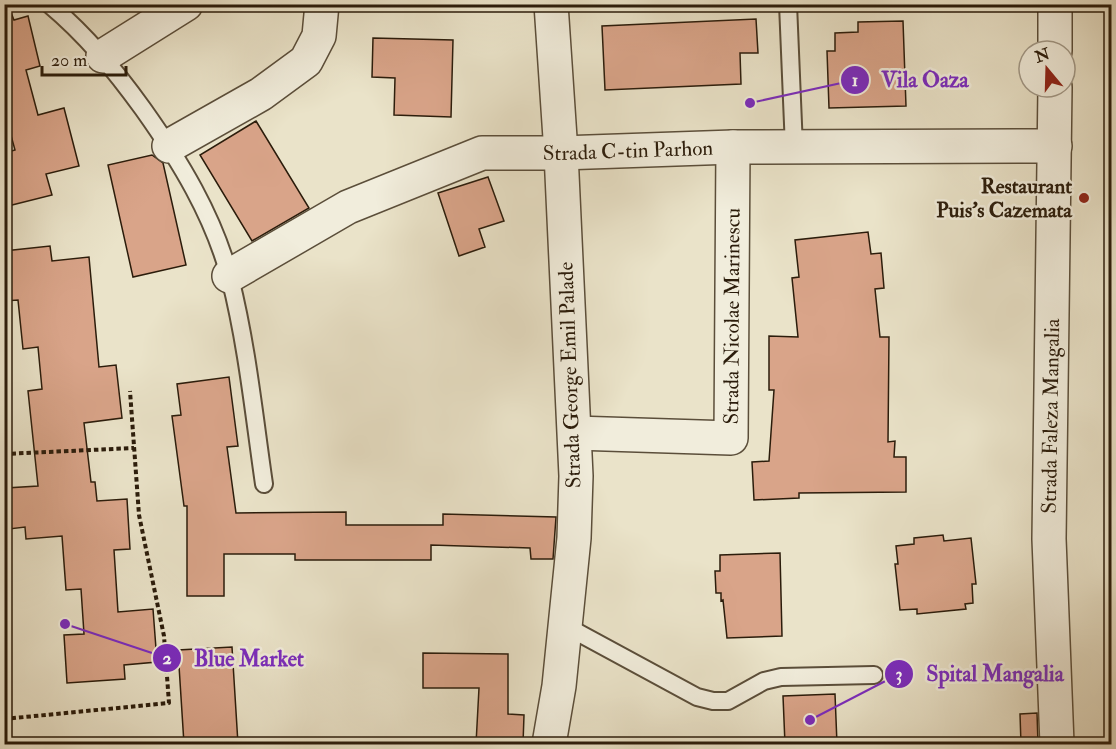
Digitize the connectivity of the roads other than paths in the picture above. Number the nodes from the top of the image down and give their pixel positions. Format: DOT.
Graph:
graph roads {
  1 [pos="49,4"];
  2 [pos="186,4"];
  3 [pos="322,4"];
  4 [pos="551,4"];
  5 [pos="788,4"];
  6 [pos="1055,4"];
  7 [pos="1055,39"];
  8 [pos="103,57"];
  9 [pos="1055,99"];
  10 [pos="169,146"];
  11 [pos="1055,146"];
  12 [pos="733,147"];
  13 [pos="794,148"];
  14 [pos="561,153"];
  15 [pos="230,276"];
  16 [pos="574,434"];
  17 [pos="264,484"];
  18 [pos="564,625"];
  19 [pos="874,675"];
  20 [pos="549,744"];
  21 [pos="1057,744"];
  1 -- 8 [label="lane"];
  2 -- 8 [label="street"];
  3 -- 10 [label="street"];
  4 -- 14 [label="street, Strada George Emil Palade"];
  5 -- 13 [label="lane"];
  6 -- 7 [label="street"];
  8 -- 10 [label="lane"];
  9 -- 11 [label="street, Strada Faleza Mangalia"];
  10 -- 15 [label="lane"];
  11 -- 13 [label="street, Strada C-tin Parhon"];
  11 -- 21 [label="street, Strada Faleza Mangalia"];
  12 -- 13 [label="street, Strada C-tin Parhon"];
  12 -- 14 [label="street, Strada C-tin Parhon"];
  12 -- 16 [label="street, Strada Nicolae Marinescu"];
  14 -- 15 [label="street, Strada C-tin Parhon"];
  14 -- 16 [label="street, Strada George Emil Palade"];
  15 -- 17 [label="lane"];
  16 -- 18 [label="street, Strada George Emil Palade"];
  18 -- 19 [label="lane"];
  18 -- 20 [label="street, Strada George Emil Palade"];
}
